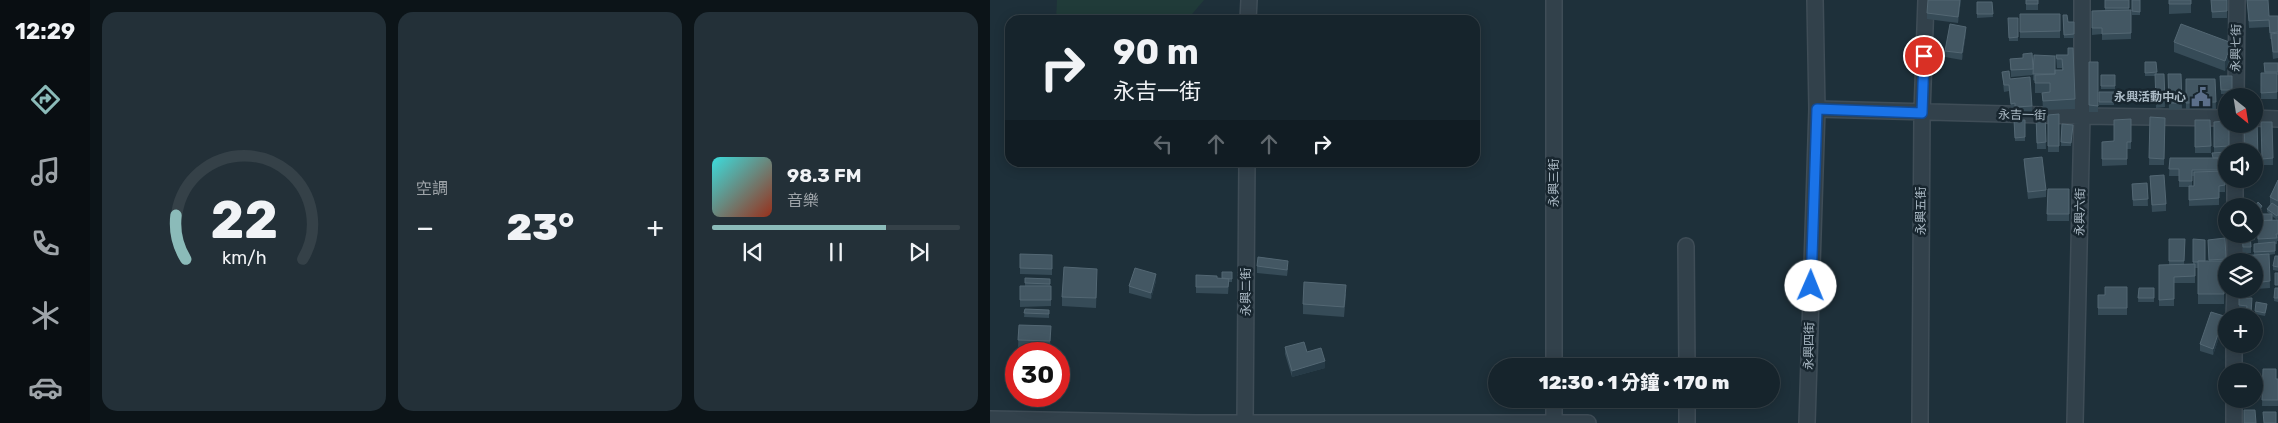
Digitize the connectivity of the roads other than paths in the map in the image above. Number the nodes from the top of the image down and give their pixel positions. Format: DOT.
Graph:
graph roads {
  1 [pos="1248,0"];
  2 [pos="1554,0"];
  3 [pos="1815,0"];
  4 [pos="1926,0"];
  5 [pos="2082,0"];
  6 [pos="2237,0"];
  7 [pos="1248,15"];
  8 [pos="2236,88"];
  9 [pos="1817,109"];
  10 [pos="1922,113"];
  11 [pos="2082,116"];
  12 [pos="2218,118"];
  13 [pos="2263,118"];
  14 [pos="2278,119"];
  15 [pos="1247,167"];
  16 [pos="1686,246"];
  17 [pos="1554,358"];
  18 [pos="1687,358"];
  19 [pos="1554,408"];
  20 [pos="1687,408"];
  21 [pos="2234,408"];
  22 [pos="990,419"];
  23 [pos="1554,422"];
  24 [pos="1196,423"];
  25 [pos="1245,423"];
  26 [pos="1588,423"];
  27 [pos="1687,423"];
  28 [pos="1807,423"];
  29 [pos="1920,423"];
  30 [pos="2075,423"];
  31 [pos="2234,423"];
  1 -- 7 [label="street"];
  2 -- 17 [label="street, 永興三街"];
  3 -- 9 [label="street, 永興四街"];
  4 -- 10 [label="street, 永興五街"];
  5 -- 11 [label="street, 永興六街"];
  6 -- 8 [label="street, 永興七街"];
  9 -- 10 [label="street, 永吉一街"];
  9 -- 28 [label="street, 永興四街"];
  10 -- 11 [label="street, 永吉一街"];
  10 -- 29 [label="street, 永興五街"];
  11 -- 12 [label="street, 永吉一街"];
  11 -- 30 [label="street, 永興六街"];
  13 -- 14 [label="street"];
  15 -- 25 [label="street, 永興二街"];
  16 -- 18 [label="street"];
  19 -- 23 [label="street"];
  20 -- 27 [label="street"];
  21 -- 31 [label="street"];
  22 -- 24 [label="street"];
  23 -- 25 [label="street"];
  23 -- 26 [label="street"];
  24 -- 25 [label="street"];
}
